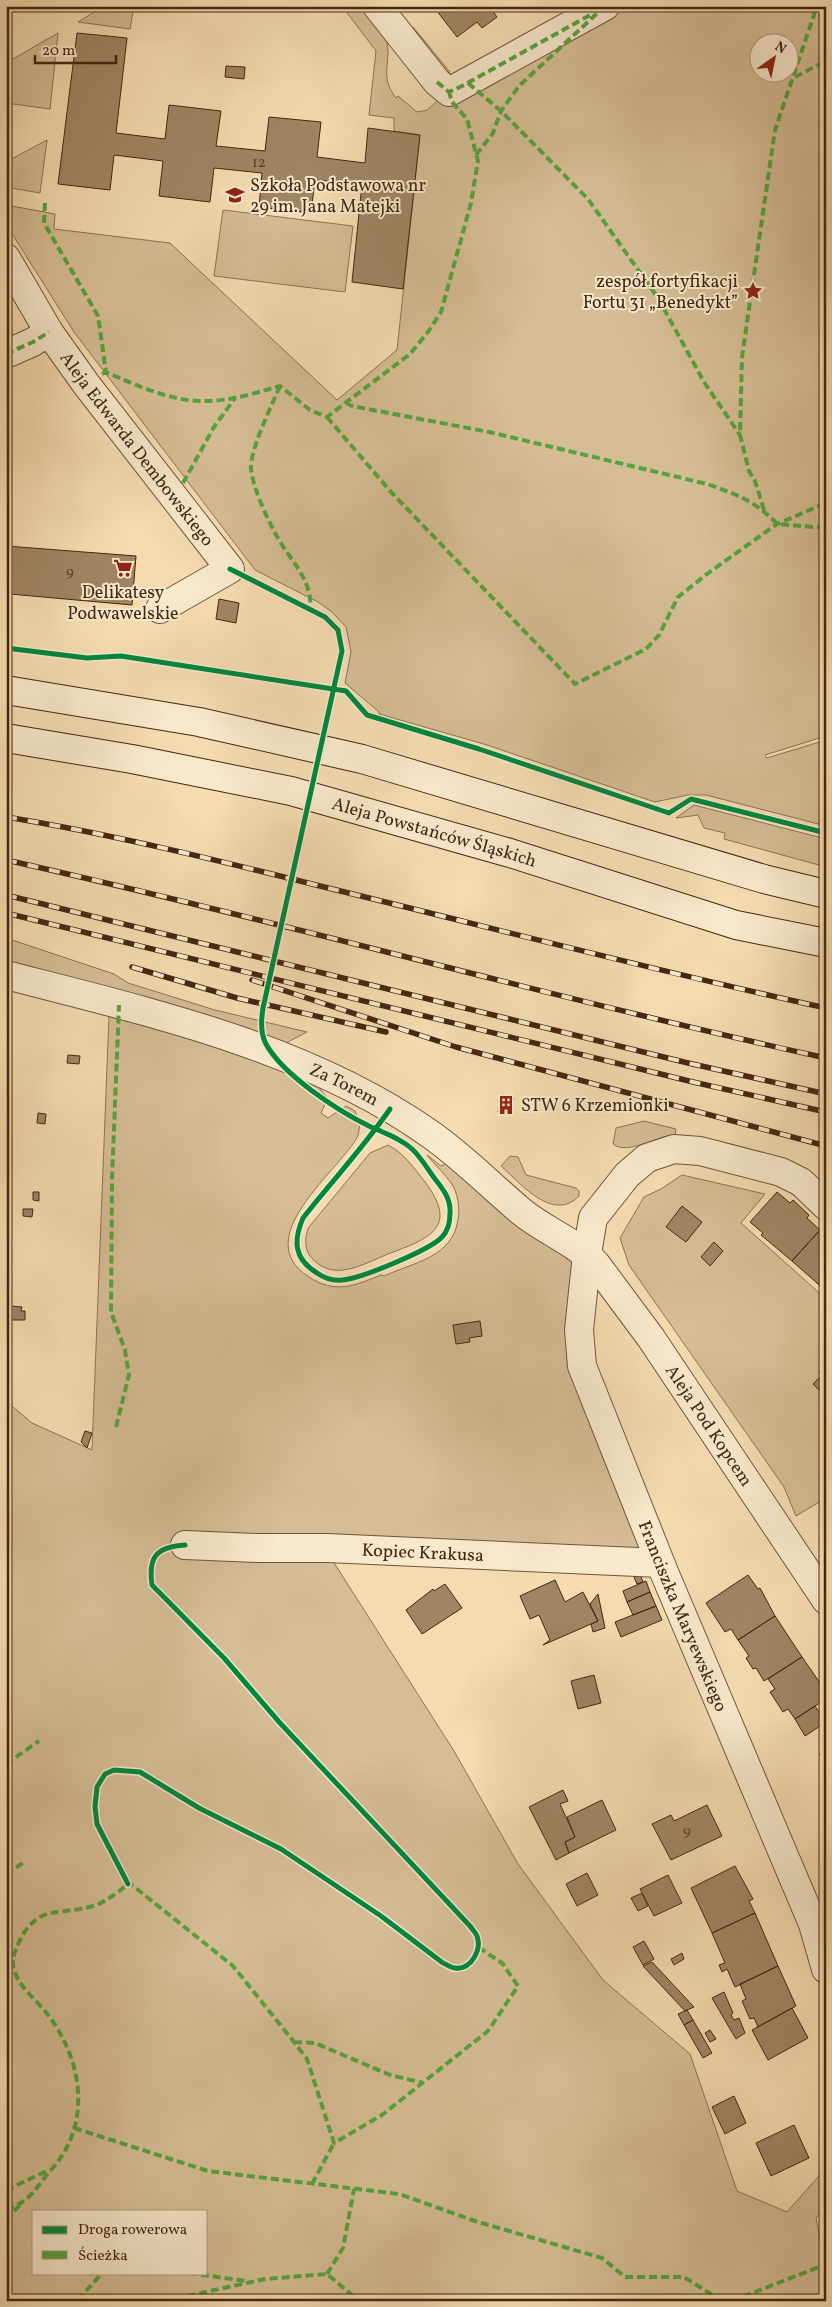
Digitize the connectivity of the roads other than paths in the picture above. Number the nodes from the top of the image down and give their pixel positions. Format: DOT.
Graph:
graph roads {
  1 [pos="377,6"];
  2 [pos="605,6"];
  3 [pos="6,258"];
  4 [pos="49,332"];
  5 [pos="6,354"];
  6 [pos="160,609"];
  7 [pos="6,690"];
  8 [pos="6,738"];
  9 [pos="826,894"];
  10 [pos="736,925"];
  11 [pos="826,943"];
  12 [pos="826,953"];
  13 [pos="6,975"];
  14 [pos="826,1206"];
  15 [pos="587,1254"];
  16 [pos="185,1545"];
  17 [pos="660,1563"];
  18 [pos="826,1600"];
  19 [pos="826,1969"];
  1 -- 2 [label="street"];
  3 -- 4 [label="street, Aleja Edwarda Dembowskiego"];
  4 -- 5 [label="street"];
  4 -- 6 [label="street, Aleja Edwarda Dembowskiego"];
  7 -- 9 [label="street"];
  8 -- 10 [label="street, Aleja Powstańców Śląskich"];
  10 -- 11 [label="street, Aleja Powstańców Śląskich"];
  10 -- 12 [label="street"];
  13 -- 15 [label="street, Za Torem"];
  14 -- 15 [label="street, Franciszka Maryewskiego"];
  15 -- 17 [label="street, Franciszka Maryewskiego"];
  15 -- 18 [label="street, Aleja Pod Kopcem"];
  16 -- 17 [label="street, Kopiec Krakusa"];
  17 -- 19 [label="street, Franciszka Maryewskiego"];
}
